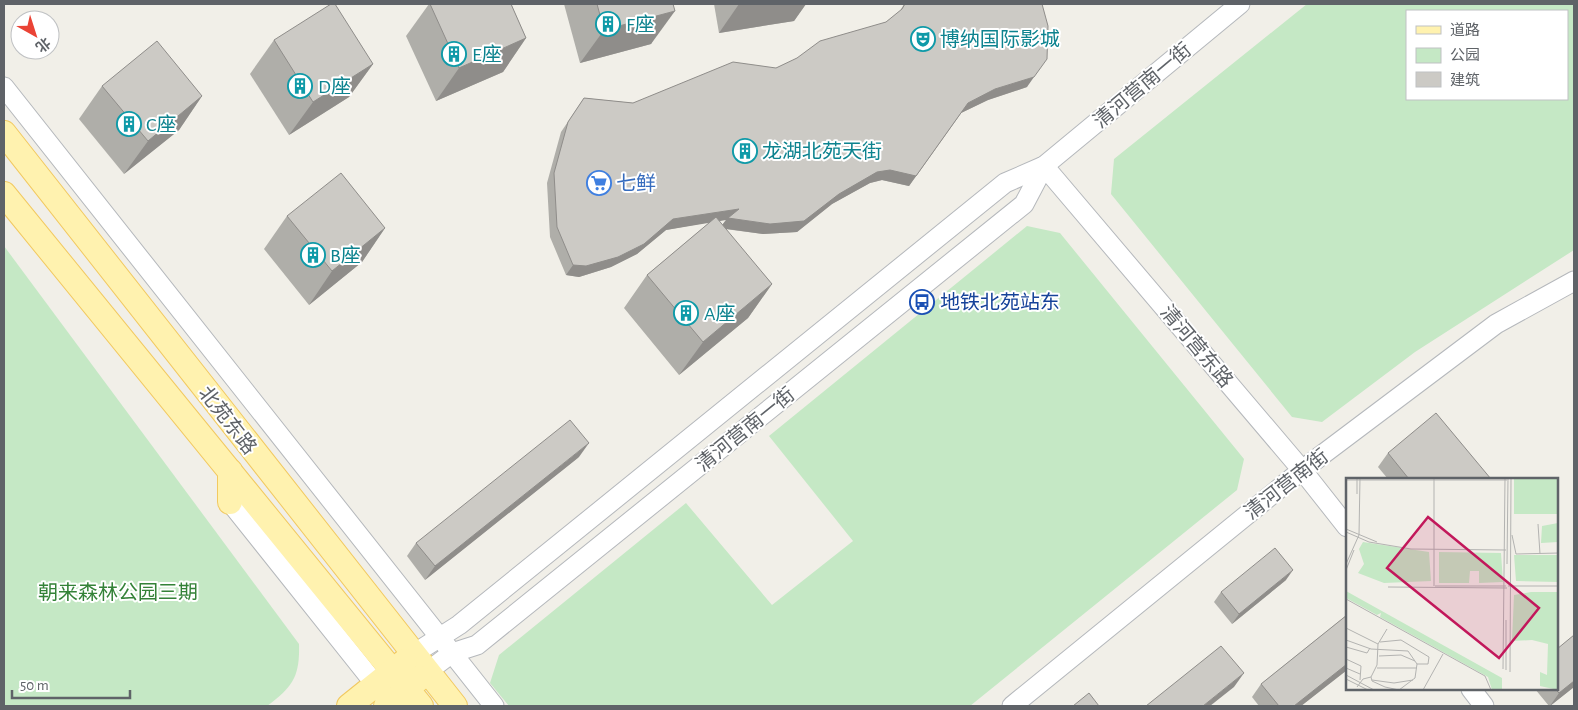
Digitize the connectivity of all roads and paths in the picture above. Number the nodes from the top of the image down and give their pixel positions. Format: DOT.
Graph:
graph roads {
  1 [pos="1240,4"];
  2 [pos="4,87"];
  3 [pos="4,133"];
  4 [pos="1044,166"];
  5 [pos="4,194"];
  6 [pos="1574,281"];
  7 [pos="1302,470"];
  8 [pos="230,471"];
  9 [pos="230,502"];
  10 [pos="1346,526"];
  11 [pos="439,638"];
  12 [pos="452,654"];
  13 [pos="420,664"];
  14 [pos="384,677"];
  15 [pos="1472,690"];
  16 [pos="414,698"];
  17 [pos="349,706"];
  18 [pos="388,706"];
  19 [pos="455,706"];
  20 [pos="494,706"];
  21 [pos="1012,706"];
  22 [pos="1484,706"];
  1 -- 4 [label="street, 清河营南一街"];
  2 -- 11 [label="street"];
  3 -- 13 [label="main road, 北苑东路"];
  4 -- 7 [label="street, 清河营东路"];
  4 -- 11 [label="street, 清河营南一街"];
  4 -- 12 [label="street, 清河营南一街"];
  5 -- 8 [label="main road, 北苑东路"];
  6 -- 7 [label="street, 清河营南街"];
  7 -- 10 [label="street, 清河营东路"];
  7 -- 21 [label="street, 清河营南街"];
  8 -- 9 [label="main road"];
  8 -- 14 [label="main road, 北苑东路"];
  9 -- 14 [label="street"];
  11 -- 12 [label="street"];
  11 -- 13 [label="street, 清河营南一街"];
  12 -- 13 [label="street, 清河营南一街"];
  12 -- 20 [label="street"];
  13 -- 14 [label="main road"];
  13 -- 16 [label="main road"];
  13 -- 19 [label="main road, 北苑东路"];
  14 -- 16 [label="main road, 北苑东路"];
  14 -- 17 [label="main road"];
  14 -- 18 [label="street"];
  15 -- 22 [label="street"];
  16 -- 18 [label="main road"];
}
